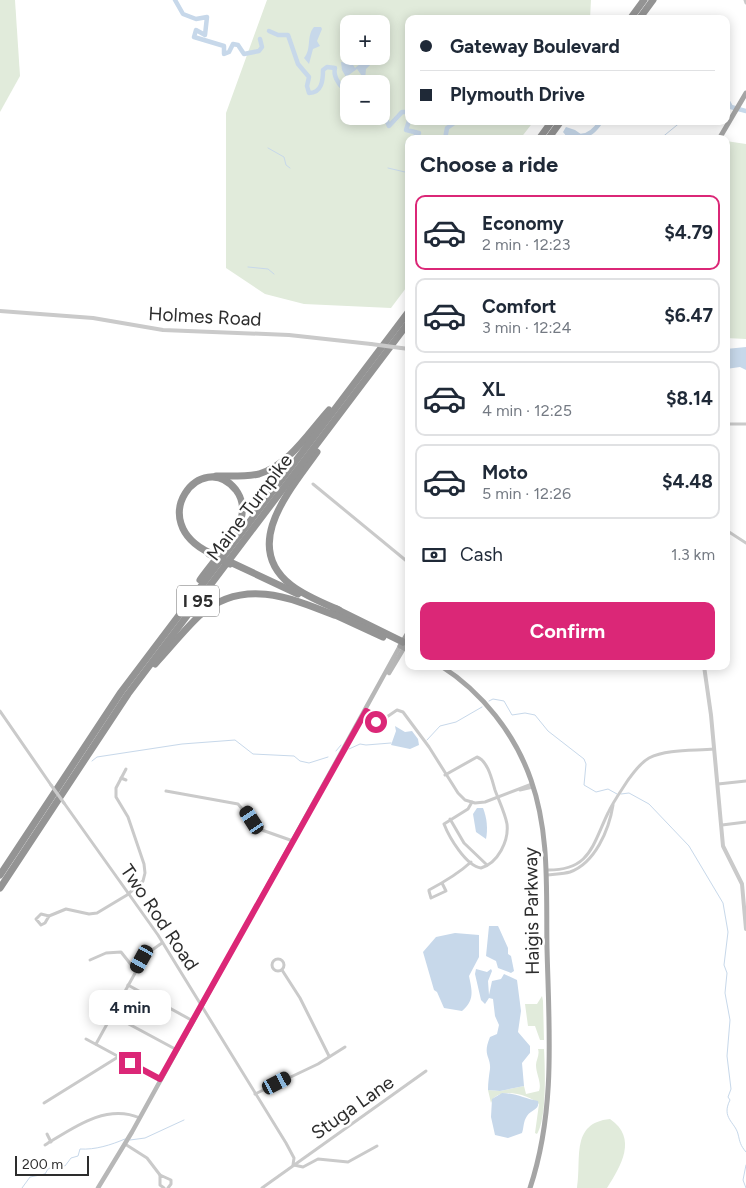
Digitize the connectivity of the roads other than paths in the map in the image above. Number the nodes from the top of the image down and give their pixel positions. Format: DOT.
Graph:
graph roads {
  1 [pos="644,0"];
  2 [pos="653,0"];
  3 [pos="633,15"];
  4 [pos="642,15"];
  5 [pos="746,93"];
  6 [pos="730,120"];
  7 [pos="0,311"];
  8 [pos="405,316"];
  9 [pos="405,327"];
  10 [pos="405,348"];
  11 [pos="371,372"];
  12 [pos="357,380"];
  13 [pos="730,424"];
  14 [pos="746,424"];
  15 [pos="313,484"];
  16 [pos="730,533"];
  17 [pos="746,543"];
  18 [pos="210,554"];
  19 [pos="405,560"];
  20 [pos="336,613"];
  21 [pos="160,640"];
  22 [pos="405,645"];
  23 [pos="405,647"];
  24 [pos="446,670"];
  25 [pos="704,670"];
  26 [pos="128,694"];
  27 [pos="0,711"];
  28 [pos="365,713"];
  29 [pos="714,749"];
  30 [pos="126,769"];
  31 [pos="445,775"];
  32 [pos="121,778"];
  33 [pos="126,780"];
  34 [pos="746,781"];
  35 [pos="718,784"];
  36 [pos="533,785"];
  37 [pos="166,791"];
  38 [pos="498,797"];
  39 [pos="472,802"];
  40 [pos="450,819"];
  41 [pos="746,822"];
  42 [pos="722,825"];
  43 [pos="293,841"];
  44 [pos="471,862"];
  45 [pos="487,866"];
  46 [pos="546,872"];
  47 [pos="0,875"];
  48 [pos="442,883"];
  49 [pos="0,888"];
  50 [pos="129,893"];
  51 [pos="745,896"];
  52 [pos="49,916"];
  53 [pos="746,929"];
  54 [pos="162,943"];
  55 [pos="90,960"];
  56 [pos="282,970"];
  57 [pos="136,971"];
  58 [pos="128,985"];
  59 [pos="201,1005"];
  60 [pos="112,1015"];
  61 [pos="192,1021"];
  62 [pos="86,1039"];
  63 [pos="96,1044"];
  64 [pos="345,1047"];
  65 [pos="176,1050"];
  66 [pos="329,1056"];
  67 [pos="118,1057"];
  68 [pos="417,1070"];
  69 [pos="426,1071"];
  70 [pos="419,1076"];
  71 [pos="160,1079"];
  72 [pos="255,1094"];
  73 [pos="44,1102"];
  74 [pos="140,1118"];
  75 [pos="47,1134"];
  76 [pos="51,1142"];
  77 [pos="125,1144"];
  78 [pos="45,1145"];
  79 [pos="377,1146"];
  80 [pos="293,1165"];
  81 [pos="160,1175"];
  82 [pos="98,1188"];
  83 [pos="166,1188"];
  84 [pos="262,1188"];
  85 [pos="530,1188"];
  1 -- 3 [label="highway"];
  2 -- 4 [label="highway"];
  5 -- 6 [label="main road"];
  7 -- 10 [label="street, Holmes Road, bridge"];
  8 -- 12 [label="highway, Maine Turnpike / I 95"];
  9 -- 11 [label="highway, Maine Turnpike / I 95"];
  11 -- 20 [label="highway"];
  11 -- 26 [label="highway, Maine Turnpike / I 95"];
  12 -- 18 [label="highway"];
  12 -- 21 [label="highway, Maine Turnpike / I 95"];
  13 -- 14 [label="street"];
  15 -- 19 [label="street"];
  16 -- 17 [label="street"];
  18 -- 20 [label="highway, bridge"];
  18 -- 21 [label="highway"];
  20 -- 22 [label="highway"];
  20 -- 26 [label="highway"];
  21 -- 47 [label="highway, Maine Turnpike / I 95"];
  23 -- 28 [label="main road"];
  24 -- 36 [label="main road, Haigis Parkway"];
  25 -- 29 [label="street"];
  26 -- 49 [label="highway, Maine Turnpike / I 95"];
  27 -- 50 [label="street, Two Rod Road, bridge"];
  28 -- 31 [label="street"];
  28 -- 43 [label="main road"];
  29 -- 35 [label="street"];
  29 -- 46 [label="street"];
  30 -- 32 [label="street"];
  31 -- 38 [label="street"];
  31 -- 39 [label="street"];
  32 -- 33 [label="street"];
  32 -- 50 [label="street"];
  34 -- 35 [label="street"];
  35 -- 42 [label="street"];
  36 -- 38 [label="street"];
  36 -- 46 [label="main road, Haigis Parkway"];
  37 -- 43 [label="street"];
  38 -- 39 [label="street"];
  38 -- 45 [label="street"];
  39 -- 40 [label="street"];
  40 -- 44 [label="street"];
  40 -- 45 [label="street"];
  41 -- 42 [label="street"];
  42 -- 51 [label="street"];
  43 -- 59 [label="main road"];
  44 -- 45 [label="street"];
  44 -- 48 [label="street"];
  46 -- 85 [label="main road, Haigis Parkway"];
  48 -- 48 [label="street"];
  50 -- 52 [label="street"];
  50 -- 54 [label="street, Two Rod Road"];
  51 -- 53 [label="street"];
  54 -- 57 [label="street"];
  54 -- 59 [label="street, Two Rod Road"];
  55 -- 57 [label="street"];
  56 -- 66 [label="street"];
  57 -- 58 [label="street"];
  58 -- 60 [label="street"];
  58 -- 61 [label="street"];
  59 -- 61 [label="main road"];
  59 -- 72 [label="street, Two Rod Road"];
  60 -- 63 [label="street"];
  60 -- 65 [label="street"];
  61 -- 65 [label="main road"];
  62 -- 63 [label="street"];
  63 -- 67 [label="street"];
  64 -- 66 [label="street"];
  65 -- 71 [label="main road"];
  66 -- 72 [label="street"];
  67 -- 71 [label="street"];
  67 -- 73 [label="street"];
  68 -- 70 [label="street"];
  69 -- 70 [label="street, Stuga Lane"];
  70 -- 80 [label="street, Stuga Lane"];
  71 -- 74 [label="main road"];
  72 -- 80 [label="street, Two Rod Road"];
  74 -- 76 [label="street"];
  74 -- 77 [label="main road"];
  75 -- 76 [label="street"];
  76 -- 78 [label="street"];
  77 -- 81 [label="street"];
  77 -- 82 [label="main road"];
  79 -- 80 [label="street"];
  80 -- 84 [label="street"];
  81 -- 83 [label="street"];
  81 -- 83 [label="street"];
}
